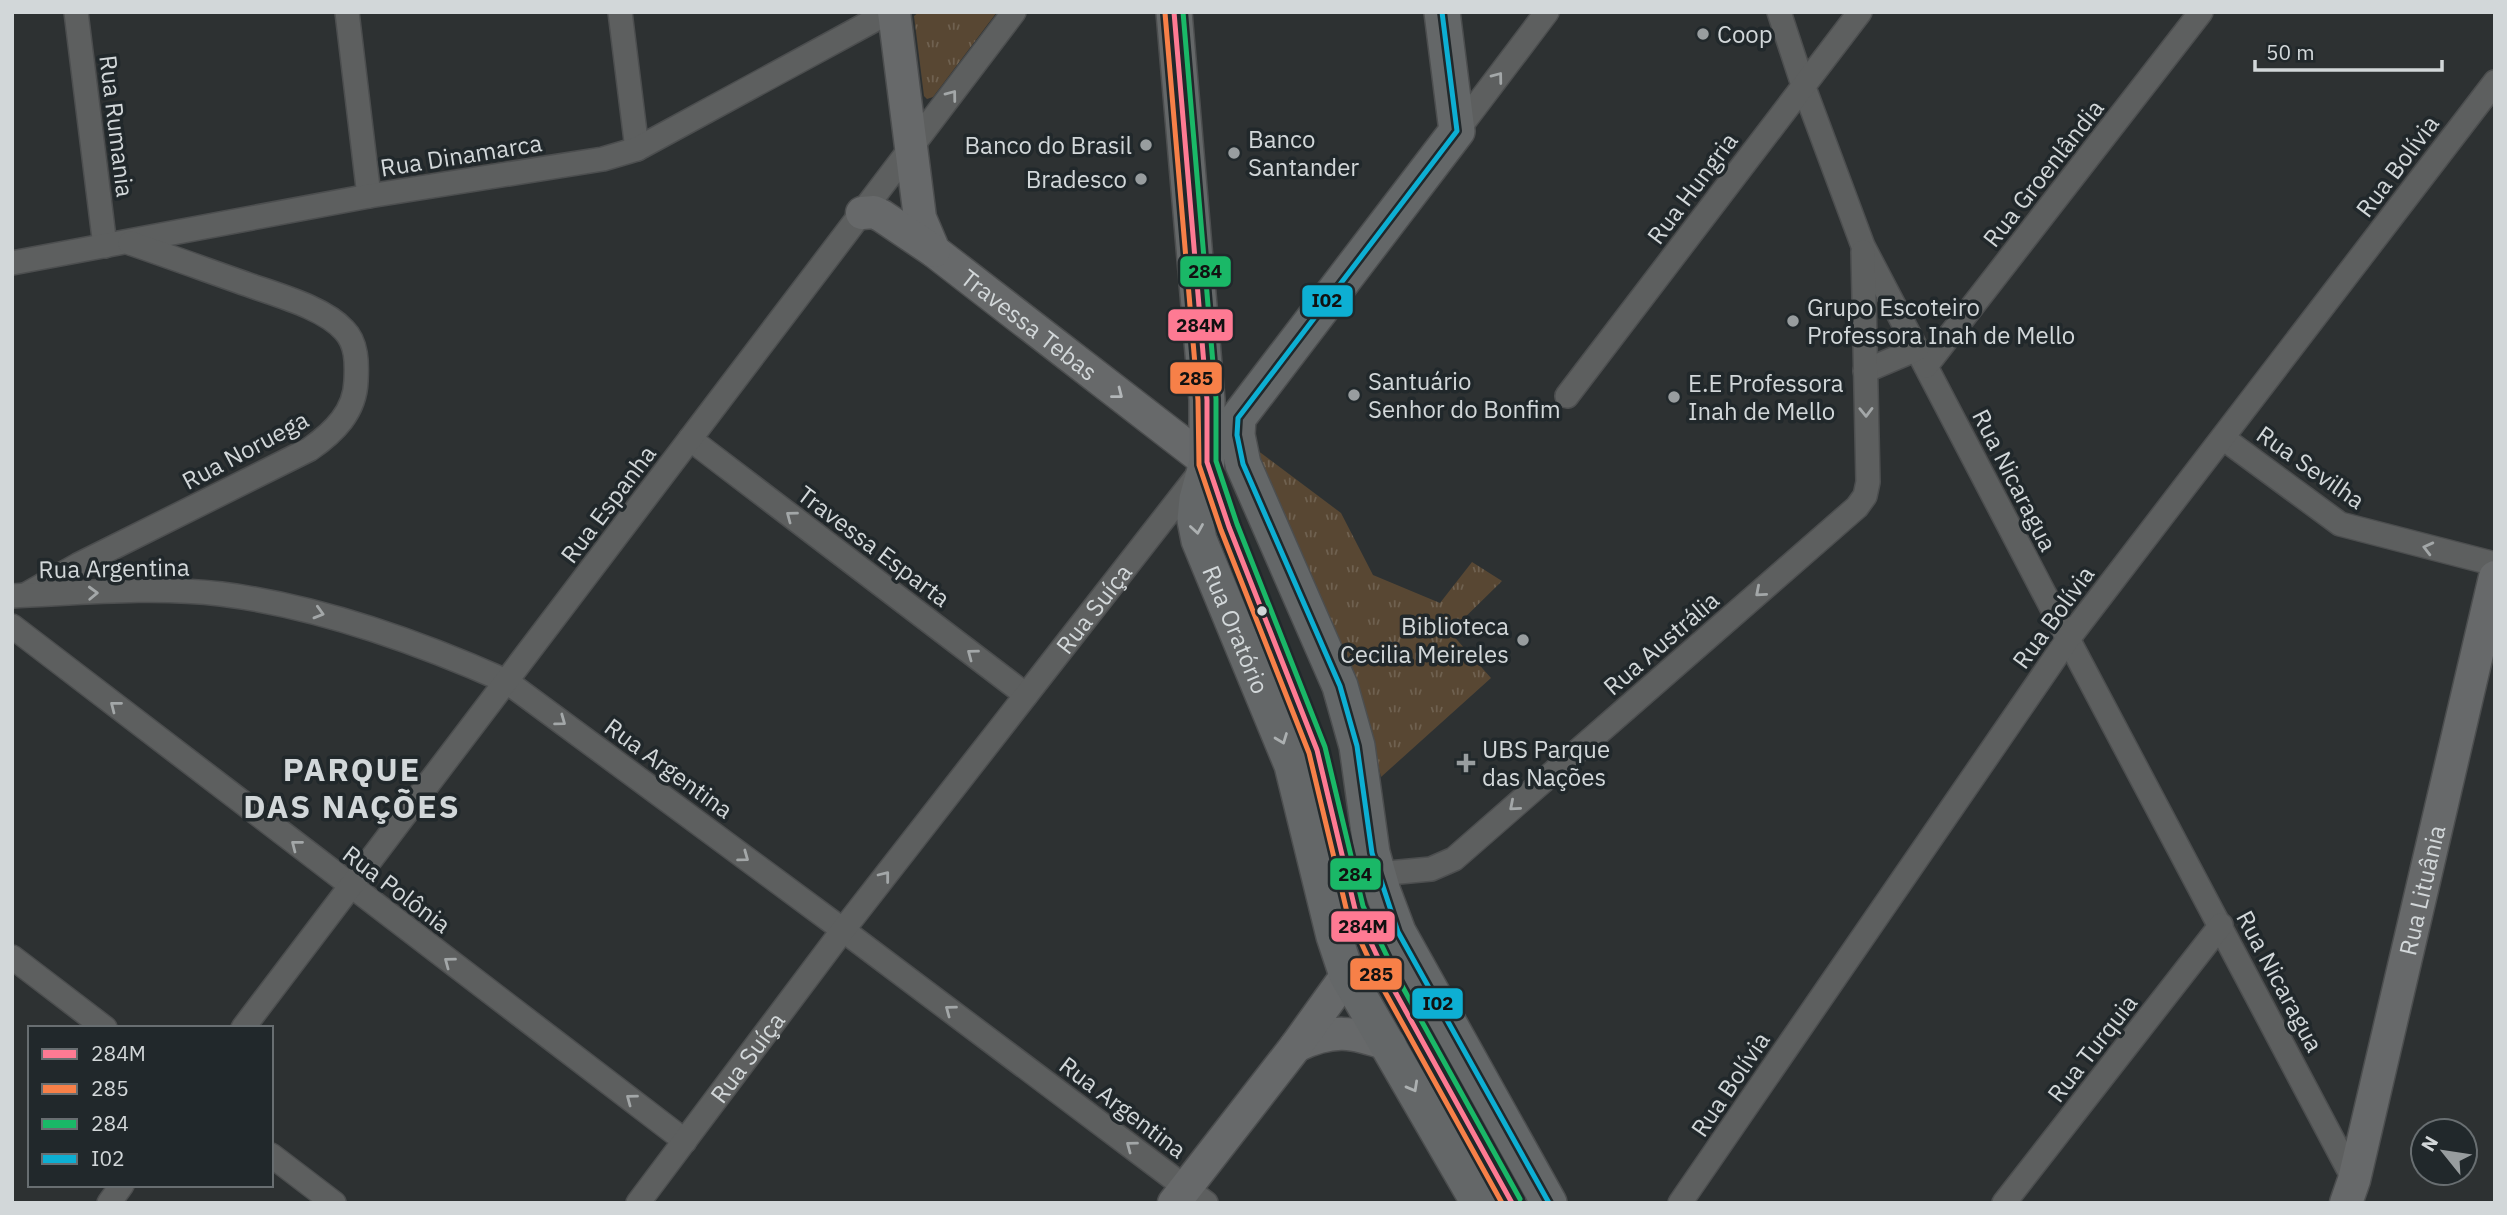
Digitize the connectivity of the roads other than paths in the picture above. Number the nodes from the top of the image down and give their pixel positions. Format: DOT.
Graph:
graph roads {
  1 [pos="76,12"];
  2 [pos="347,12"];
  3 [pos="620,12"];
  4 [pos="891,12"];
  5 [pos="1014,12"];
  6 [pos="1174,12"];
  7 [pos="1442,12"];
  8 [pos="1547,12"];
  9 [pos="1779,12"];
  10 [pos="1860,12"];
  11 [pos="2201,12"];
  12 [pos="2495,82"];
  13 [pos="1803,85"];
  14 [pos="1457,131"];
  15 [pos="637,149"];
  16 [pos="911,150"];
  17 [pos="369,196"];
  18 [pos="862,213"];
  19 [pos="130,243"];
  20 [pos="105,246"];
  21 [pos="1863,246"];
  22 [pos="934,251"];
  23 [pos="12,264"];
  24 [pos="1922,357"];
  25 [pos="1866,371"];
  26 [pos="1567,396"];
  27 [pos="1238,418"];
  28 [pos="2223,438"];
  29 [pos="690,439"];
  30 [pos="1207,462"];
  31 [pos="2495,564"];
  32 [pos="2495,577"];
  33 [pos="17,601"];
  34 [pos="12,626"];
  35 [pos="2067,639"];
  36 [pos="506,681"];
  37 [pos="1026,695"];
  38 [pos="1378,874"];
  39 [pos="350,887"];
  40 [pos="2221,925"];
  41 [pos="843,930"];
  42 [pos="12,957"];
  43 [pos="1348,975"];
  44 [pos="102,1026"];
  45 [pos="245,1026"];
  46 [pos="1390,1045"];
  47 [pos="1296,1046"];
  48 [pos="685,1141"];
  49 [pos="273,1157"];
  50 [pos="120,1187"];
  51 [pos="2350,1191"];
  52 [pos="1189,1198"];
  53 [pos="108,1203"];
  54 [pos="334,1203"];
  55 [pos="638,1203"];
  56 [pos="1479,1203"];
  57 [pos="1549,1203"];
  58 [pos="1681,1203"];
  59 [pos="2004,1203"];
  1 -- 20 [label="street, Rua Rumania"];
  2 -- 17 [label="street"];
  3 -- 15 [label="street"];
  4 -- 15 [label="street, Rua Dinamarca"];
  4 -- 16 [label="street, Travessa Tebas"];
  16 -- 5 [label="street, Rua Espanha, one-way"];
  6 -- 30 [label="main road, Rua Oratório"];
  7 -- 14 [label="main road"];
  14 -- 8 [label="street, Rua Suíça, one-way"];
  9 -- 13 [label="street, Rua Nicaragua"];
  10 -- 13 [label="street, Rua Hungria"];
  11 -- 24 [label="street, Rua Groenlândia"];
  12 -- 28 [label="street, Rua Bolívia"];
  13 -- 21 [label="street, Rua Nicaragua"];
  13 -- 26 [label="street, Rua Hungria"];
  14 -- 27 [label="main road, Rua Suíça"];
  15 -- 17 [label="street, Rua Dinamarca"];
  16 -- 18 [label="street, Rua Espanha"];
  16 -- 22 [label="street, Travessa Tebas"];
  17 -- 19 [label="street, Rua Dinamarca"];
  18 -- 22 [label="street"];
  18 -- 29 [label="street, Rua Espanha"];
  19 -- 20 [label="street, Rua Dinamarca"];
  19 -- 33 [label="street, Rua Noruega"];
  20 -- 23 [label="street, Rua Dinamarca"];
  21 -- 24 [label="street, Rua Nicaragua"];
  21 -- 25 [label="street, Rua Austrália"];
  22 -- 30 [label="street, Travessa Tebas, one-way"];
  24 -- 25 [label="street"];
  24 -- 35 [label="street, Rua Nicaragua"];
  25 -- 38 [label="street, Rua Austrália, one-way"];
  27 -- 30 [label="street, Rua Suíça"];
  27 -- 38 [label="main road"];
  31 -- 28 [label="street, Rua Sevilha, one-way"];
  28 -- 35 [label="street, Rua Bolívia"];
  29 -- 36 [label="street, Rua Espanha"];
  37 -- 29 [label="street, Travessa Esparta, one-way"];
  30 -- 37 [label="street, Rua Suíça"];
  30 -- 43 [label="main road, Rua Oratório, one-way"];
  32 -- 51 [label="street, Rua Lituânia"];
  33 -- 36 [label="street, Rua Argentina, one-way"];
  39 -- 34 [label="street, Rua Polônia, one-way"];
  35 -- 40 [label="street, Rua Nicaragua"];
  35 -- 58 [label="street, Rua Bolívia"];
  36 -- 39 [label="street, Rua Espanha"];
  36 -- 41 [label="street, Rua Argentina, one-way"];
  41 -- 37 [label="street, Rua Suíça, one-way"];
  38 -- 57 [label="main road"];
  39 -- 45 [label="street, Rua Espanha"];
  48 -- 39 [label="street, Rua Polônia, one-way"];
  40 -- 51 [label="street, Rua Nicaragua"];
  40 -- 59 [label="street, Rua Turquia"];
  41 -- 48 [label="street, Rua Suíça"];
  52 -- 41 [label="street, Rua Argentina, one-way"];
  42 -- 44 [label="street"];
  43 -- 46 [label="main road, Rua Oratório"];
  43 -- 47 [label="street"];
  46 -- 47 [label="street"];
  46 -- 56 [label="main road, Rua Oratório, one-way"];
  47 -- 52 [label="street"];
  48 -- 55 [label="street, Rua Suíça"];
  49 -- 54 [label="street"];
  50 -- 53 [label="street"];
}
